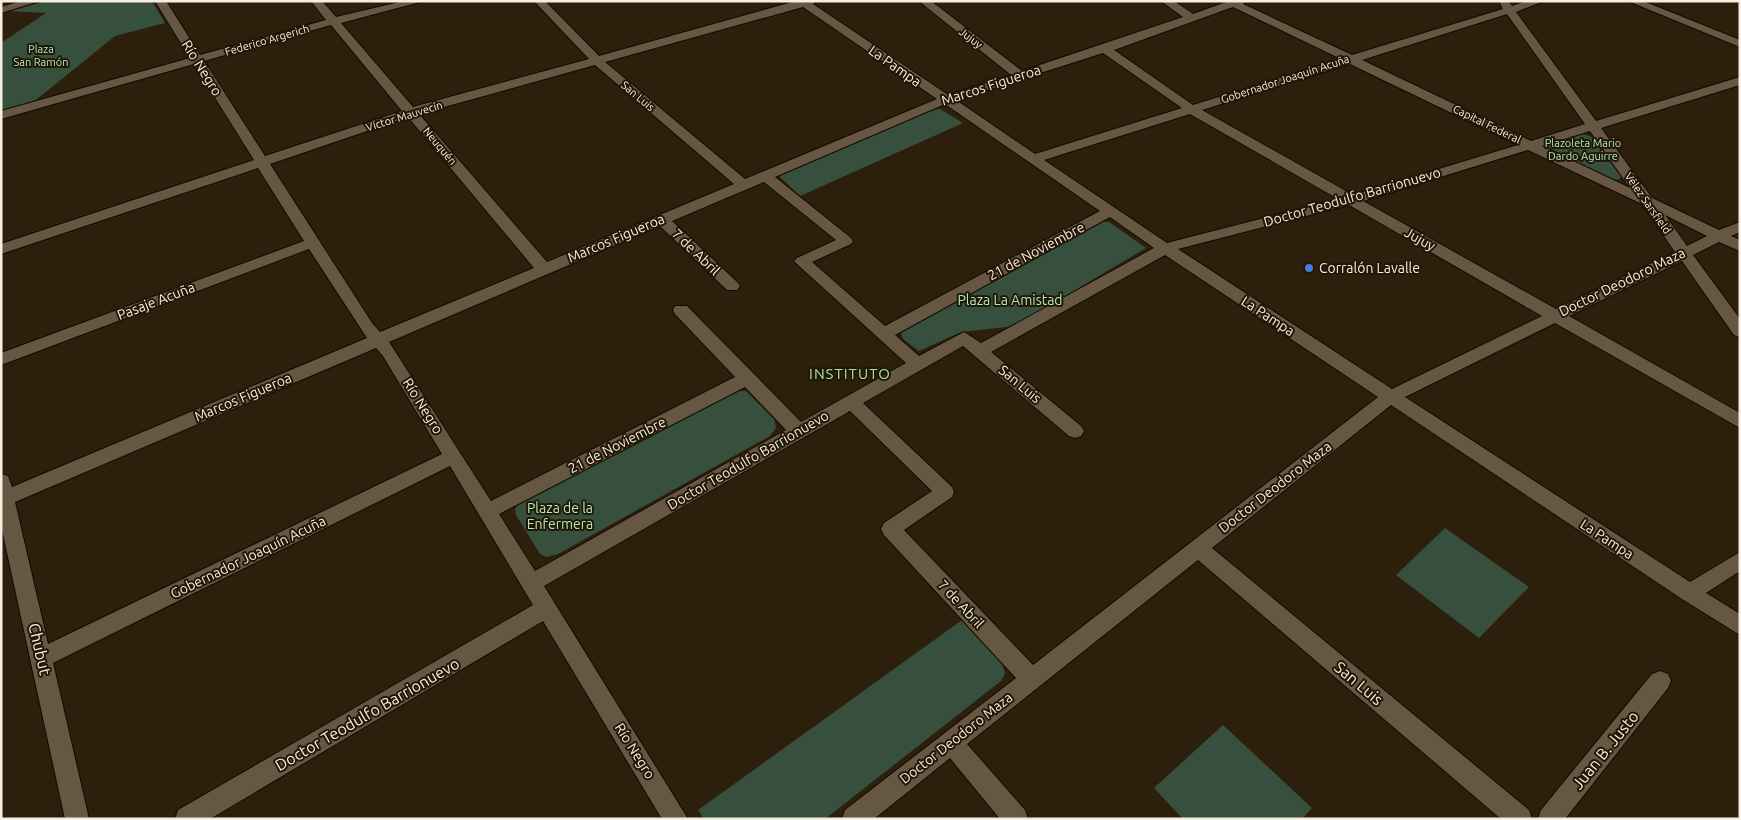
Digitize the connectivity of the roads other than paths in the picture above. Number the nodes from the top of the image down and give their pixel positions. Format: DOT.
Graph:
graph roads {
  1 [pos="35,1"];
  2 [pos="160,1"];
  3 [pos="316,1"];
  4 [pos="419,1"];
  5 [pos="539,1"];
  6 [pos="924,1"];
  7 [pos="1166,1"];
  8 [pos="1539,1"];
  9 [pos="1633,1"];
  10 [pos="806,2"];
  11 [pos="1237,2"];
  12 [pos="1507,6"];
  13 [pos="1,10"];
  14 [pos="1192,18"];
  15 [pos="333,22"];
  16 [pos="1740,44"];
  17 [pos="1105,49"];
  18 [pos="1350,59"];
  19 [pos="197,60"];
  20 [pos="596,60"];
  21 [pos="1019,75"];
  22 [pos="1740,81"];
  23 [pos="944,100"];
  24 [pos="1191,110"];
  25 [pos="411,112"];
  26 [pos="1,115"];
  27 [pos="1592,126"];
  28 [pos="1529,144"];
  29 [pos="1032,159"];
  30 [pos="260,162"];
  31 [pos="764,175"];
  32 [pos="742,184"];
  33 [pos="1350,200"];
  34 [pos="1649,202"];
  35 [pos="1110,211"];
  36 [pos="661,218"];
  37 [pos="1740,226"];
  38 [pos="1719,236"];
  39 [pos="312,243"];
  40 [pos="1740,246"];
  41 [pos="1165,248"];
  42 [pos="1,249"];
  43 [pos="1682,253"];
  44 [pos="543,268"];
  45 [pos="732,286"];
  46 [pos="681,310"];
  47 [pos="1555,315"];
  48 [pos="1740,331"];
  49 [pos="883,334"];
  50 [pos="964,338"];
  51 [pos="378,340"];
  52 [pos="980,352"];
  53 [pos="1,359"];
  54 [pos="917,364"];
  55 [pos="747,378"];
  56 [pos="1390,397"];
  57 [pos="851,402"];
  58 [pos="1740,421"];
  59 [pos="1075,431"];
  60 [pos="798,432"];
  61 [pos="454,456"];
  62 [pos="3,493"];
  63 [pos="488,511"];
  64 [pos="1198,548"];
  65 [pos="1740,560"];
  66 [pos="532,583"];
  67 [pos="1689,592"];
  68 [pos="547,608"];
  69 [pos="1740,626"];
  70 [pos="42,658"];
  71 [pos="1031,679"];
  72 [pos="1660,680"];
  73 [pos="951,742"];
  74 [pos="77,819"];
  75 [pos="187,819"];
  76 [pos="676,819"];
  77 [pos="854,819"];
  78 [pos="1016,819"];
  79 [pos="1520,819"];
  80 [pos="1550,819"];
  1 -- 13 [label="street"];
  2 -- 19 [label="street, Río Negro"];
  3 -- 15 [label="street, Neuquén"];
  4 -- 15 [label="street, Federico Argerich"];
  5 -- 20 [label="street, San Luis"];
  6 -- 21 [label="street, Jujuy"];
  7 -- 14 [label="street"];
  8 -- 12 [label="street, Gobernador Joaquín Acuña"];
  9 -- 16 [label="street"];
  10 -- 20 [label="street, Víctor Mauvecín"];
  10 -- 23 [label="street, La Pampa"];
  11 -- 14 [label="street, Marcos Figueroa"];
  11 -- 18 [label="street, Capital Federal"];
  12 -- 18 [label="street, Gobernador Joaquín Acuña"];
  12 -- 27 [label="street, Vélez Sarsfield"];
  14 -- 17 [label="street, Marcos Figueroa"];
  15 -- 19 [label="street, Federico Argerich"];
  15 -- 25 [label="street, Neuquén"];
  17 -- 21 [label="street, Marcos Figueroa"];
  17 -- 24 [label="street, Jujuy"];
  18 -- 24 [label="street, Gobernador Joaquín Acuña"];
  18 -- 28 [label="street, Capital Federal"];
  19 -- 26 [label="street, Federico Argerich"];
  19 -- 30 [label="street, Río Negro"];
  20 -- 25 [label="street, Víctor Mauvecín"];
  20 -- 32 [label="street, San Luis"];
  21 -- 23 [label="street, Marcos Figueroa"];
  22 -- 27 [label="street, Doctor Teodulfo Barrionuevo"];
  23 -- 29 [label="street, La Pampa"];
  23 -- 31 [label="street, Marcos Figueroa"];
  24 -- 29 [label="street, Gobernador Joaquín Acuña"];
  24 -- 33 [label="street, Jujuy"];
  25 -- 30 [label="street, Víctor Mauvecín"];
  25 -- 44 [label="street, Neuquén"];
  27 -- 28 [label="street, Doctor Teodulfo Barrionuevo"];
  27 -- 34 [label="street, Vélez Sarsfield"];
  28 -- 33 [label="street, Doctor Teodulfo Barrionuevo"];
  28 -- 34 [label="street, Capital Federal"];
  29 -- 35 [label="street, La Pampa"];
  30 -- 39 [label="street, Río Negro"];
  30 -- 42 [label="street, Víctor Mauvecín"];
  31 -- 32 [label="street, Marcos Figueroa"];
  31 -- 49 [label="street"];
  32 -- 36 [label="street, Marcos Figueroa"];
  33 -- 41 [label="street, Doctor Teodulfo Barrionuevo"];
  33 -- 47 [label="street, Jujuy"];
  34 -- 38 [label="street, Capital Federal"];
  34 -- 43 [label="street, Vélez Sarsfield"];
  35 -- 41 [label="street, La Pampa"];
  35 -- 49 [label="street, 21 de Noviembre"];
  36 -- 44 [label="street, Marcos Figueroa"];
  36 -- 45 [label="street, 7 de Abril"];
  37 -- 38 [label="street, Doctor Deodoro Maza"];
  38 -- 40 [label="street, Capital Federal"];
  38 -- 43 [label="street, Doctor Deodoro Maza"];
  39 -- 51 [label="street, Río Negro"];
  39 -- 53 [label="street, Pasaje Acuña"];
  41 -- 52 [label="street, Doctor Teodulfo Barrionuevo"];
  41 -- 56 [label="street, La Pampa"];
  43 -- 47 [label="street, Doctor Deodoro Maza"];
  43 -- 48 [label="street, Vélez Sarsfield"];
  44 -- 51 [label="street, Marcos Figueroa"];
  46 -- 55 [label="street"];
  47 -- 56 [label="street, Doctor Deodoro Maza"];
  47 -- 58 [label="street, Jujuy"];
  49 -- 54 [label="street"];
  50 -- 52 [label="street, San Luis"];
  50 -- 54 [label="street, Doctor Teodulfo Barrionuevo"];
  51 -- 61 [label="street, Río Negro"];
  51 -- 62 [label="street, Marcos Figueroa"];
  52 -- 59 [label="street, San Luis"];
  54 -- 57 [label="street, Doctor Teodulfo Barrionuevo"];
  55 -- 60 [label="street"];
  55 -- 63 [label="street, 21 de Noviembre"];
  56 -- 64 [label="street, Doctor Deodoro Maza"];
  56 -- 67 [label="street, La Pampa"];
  57 -- 60 [label="street, Doctor Teodulfo Barrionuevo"];
  57 -- 71 [label="street, 7 de Abril"];
  60 -- 66 [label="street, Doctor Teodulfo Barrionuevo"];
  61 -- 63 [label="street, Río Negro"];
  61 -- 70 [label="street, Gobernador Joaquín Acuña"];
  62 -- 70 [label="street, Chubut"];
  63 -- 66 [label="street, Río Negro"];
  64 -- 71 [label="street, Doctor Deodoro Maza"];
  64 -- 79 [label="street, San Luis"];
  65 -- 67 [label="street"];
  66 -- 68 [label="street, Río Negro"];
  67 -- 69 [label="street, La Pampa"];
  68 -- 75 [label="street, Doctor Teodulfo Barrionuevo"];
  68 -- 76 [label="street, Río Negro"];
  70 -- 74 [label="street, Chubut"];
  71 -- 73 [label="street, Doctor Deodoro Maza"];
  72 -- 80 [label="street, Juan B. Justo"];
  73 -- 77 [label="street, Doctor Deodoro Maza"];
  73 -- 78 [label="street"];
}
